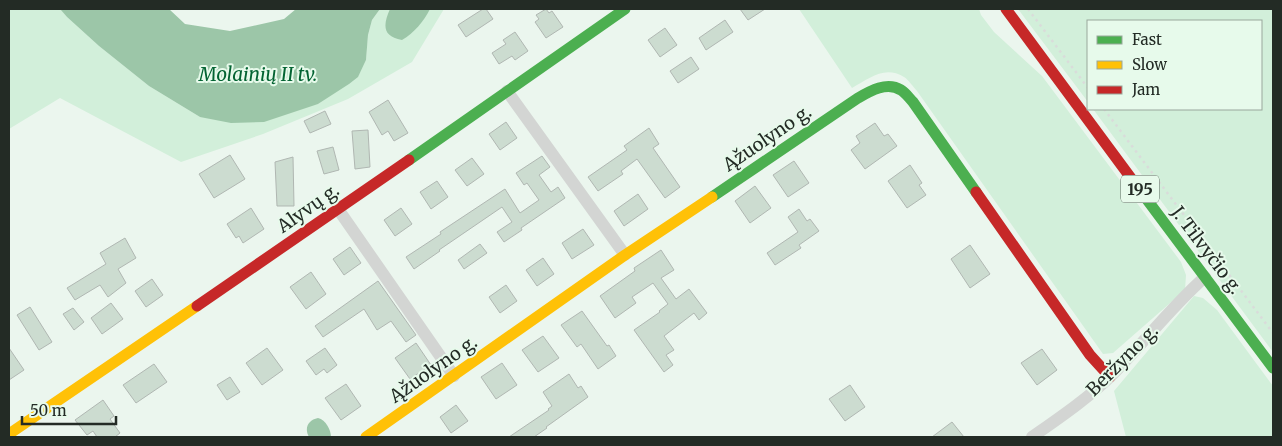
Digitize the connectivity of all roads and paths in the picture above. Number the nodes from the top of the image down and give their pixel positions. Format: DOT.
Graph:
graph roads {
  1 [pos="625,9"];
  2 [pos="1006,9"];
  3 [pos="1028,9"];
  4 [pos="1087,87"];
  5 [pos="507,91"];
  6 [pos="1105,110"];
  7 [pos="338,209"];
  8 [pos="625,255"];
  9 [pos="1205,277"];
  10 [pos="1273,333"];
  11 [pos="1273,368"];
  12 [pos="454,376"];
  13 [pos="1110,377"];
  14 [pos="9,434"];
  15 [pos="366,437"];
  16 [pos="1032,437"];
  1 -- 5 [label="street, Alyvų g."];
  2 -- 9 [label="street, J. Tilvyčio g. / 195"];
  3 -- 4 [label="path"];
  5 -- 7 [label="street, Alyvų g."];
  5 -- 8 [label="street"];
  6 -- 10 [label="path"];
  7 -- 12 [label="street"];
  7 -- 14 [label="street, Alyvų g."];
  8 -- 12 [label="street, Ąžuolyno g."];
  8 -- 13 [label="street, Ąžuolyno g."];
  9 -- 11 [label="street, J. Tilvyčio g. / 195"];
  9 -- 13 [label="street, Beržyno g."];
  12 -- 15 [label="street, Ąžuolyno g."];
  13 -- 16 [label="street, Beržyno g."];
}
